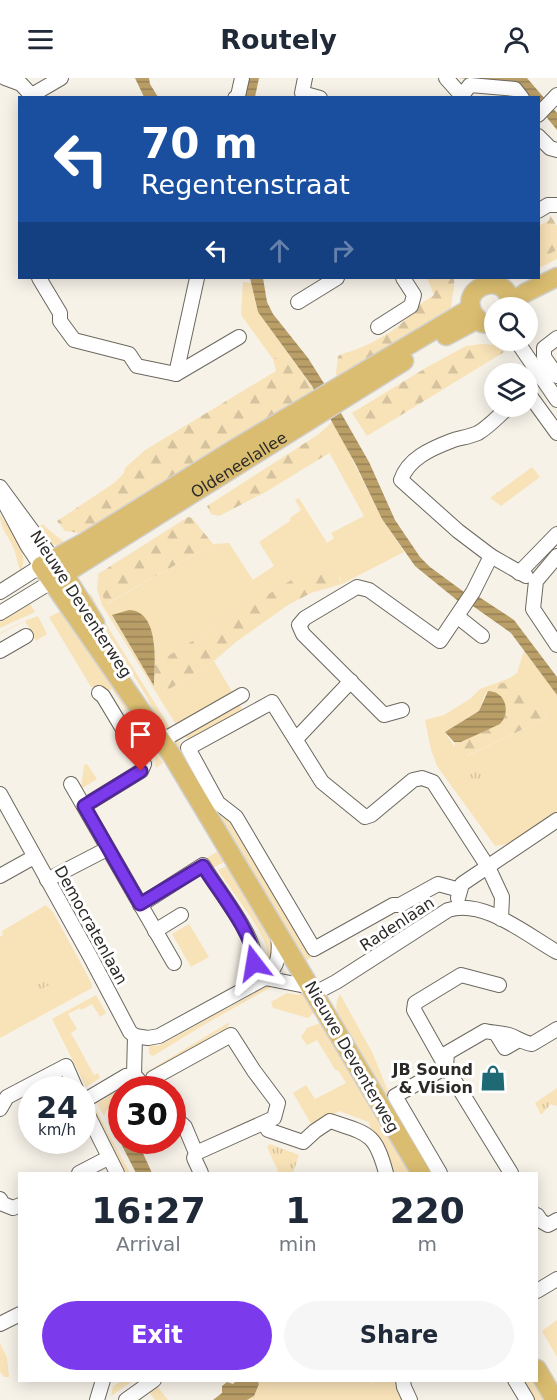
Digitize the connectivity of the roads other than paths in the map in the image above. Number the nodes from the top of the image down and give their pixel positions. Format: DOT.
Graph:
graph roads {
  1 [pos="5,78"];
  2 [pos="61,78"];
  3 [pos="242,78"];
  4 [pos="305,78"];
  5 [pos="446,78"];
  6 [pos="33,96"];
  7 [pos="238,96"];
  8 [pos="313,96"];
  9 [pos="460,96"];
  10 [pos="462,96"];
  11 [pos="521,96"];
  12 [pos="540,138"];
  13 [pos="557,150"];
  14 [pos="557,205"];
  15 [pos="540,210"];
  16 [pos="557,264"];
  17 [pos="540,272"];
  18 [pos="557,277"];
  19 [pos="40,279"];
  20 [pos="197,279"];
  21 [pos="335,279"];
  22 [pos="404,279"];
  23 [pos="528,279"];
  24 [pos="476,282"];
  25 [pos="506,297"];
  26 [pos="510,297"];
  27 [pos="514,297"];
  28 [pos="298,302"];
  29 [pos="481,317"];
  30 [pos="378,327"];
  31 [pos="239,336"];
  32 [pos="557,338"];
  33 [pos="524,351"];
  34 [pos="176,374"];
  35 [pos="557,376"];
  36 [pos="557,400"];
  37 [pos="318,406"];
  38 [pos="538,407"];
  39 [pos="499,417"];
  40 [pos="557,433"];
  41 [pos="0,487"];
  42 [pos="0,493"];
  43 [pos="557,534"];
  44 [pos="491,556"];
  45 [pos="557,556"];
  46 [pos="48,562"];
  47 [pos="519,573"];
  48 [pos="58,578"];
  49 [pos="536,580"];
  50 [pos="0,592"];
  51 [pos="461,612"];
  52 [pos="0,613"];
  53 [pos="27,636"];
  54 [pos="482,636"];
  55 [pos="557,645"];
  56 [pos="0,651"];
  57 [pos="351,681"];
  58 [pos="99,693"];
  59 [pos="242,695"];
  60 [pos="402,710"];
  61 [pos="158,733"];
  62 [pos="296,739"];
  63 [pos="70,784"];
  64 [pos="0,794"];
  65 [pos="84,806"];
  66 [pos="557,820"];
  67 [pos="107,849"];
  68 [pos="34,857"];
  69 [pos="488,867"];
  70 [pos="0,876"];
  71 [pos="47,880"];
  72 [pos="460,890"];
  73 [pos="140,904"];
  74 [pos="459,907"];
  75 [pos="181,915"];
  76 [pos="501,919"];
  77 [pos="278,930"];
  78 [pos="155,931"];
  79 [pos="557,952"];
  80 [pos="174,963"];
  81 [pos="265,978"];
  82 [pos="499,985"];
  83 [pos="247,987"];
  84 [pos="313,990"];
  85 [pos="557,1029"];
  86 [pos="135,1036"];
  87 [pos="446,1067"];
  88 [pos="134,1075"];
  89 [pos="47,1076"];
  90 [pos="70,1076"];
  91 [pos="162,1076"];
  92 [pos="18,1091"];
  93 [pos="96,1094"];
  94 [pos="0,1108"];
  95 [pos="265,1124"];
  96 [pos="186,1129"];
  97 [pos="96,1132"];
  98 [pos="196,1153"];
  99 [pos="108,1158"];
  100 [pos="81,1172"];
  101 [pos="116,1172"];
  102 [pos="201,1172"];
  103 [pos="386,1172"];
  104 [pos="420,1172"];
  105 [pos="439,1172"];
  106 [pos="510,1172"];
  107 [pos="0,1199"];
  108 [pos="18,1206"];
  109 [pos="538,1216"];
  110 [pos="557,1220"];
  111 [pos="557,1279"];
  112 [pos="538,1290"];
  113 [pos="18,1315"];
  114 [pos="0,1324"];
  115 [pos="538,1371"];
  116 [pos="102,1382"];
  117 [pos="151,1382"];
  118 [pos="403,1382"];
  119 [pos="516,1382"];
  120 [pos="97,1400"];
  121 [pos="126,1400"];
  122 [pos="410,1400"];
  123 [pos="526,1400"];
  124 [pos="555,1400"];
  1 -- 6 [label="street"];
  2 -- 6 [label="street"];
  3 -- 7 [label="street"];
  4 -- 8 [label="street"];
  5 -- 9 [label="street"];
  10 -- 11 [label="street"];
  12 -- 13 [label="street"];
  14 -- 15 [label="street"];
  16 -- 17 [label="main road"];
  18 -- 27 [label="main road"];
  19 -- 34 [label="street"];
  20 -- 34 [label="street"];
  21 -- 28 [label="street"];
  22 -- 30 [label="street"];
  23 -- 26 [label="main road"];
  24 -- 25 [label="main road"];
  24 -- 29 [label="main road"];
  29 -- 37 [label="main road, Oldeneelallee"];
  31 -- 34 [label="street"];
  32 -- 35 [label="street"];
  33 -- 36 [label="street"];
  37 -- 46 [label="main road, Oldeneelallee"];
  37 -- 48 [label="main road, Oldeneelallee"];
  38 -- 40 [label="street"];
  39 -- 44 [label="street"];
  41 -- 46 [label="street, Nieuwe Deventerweg"];
  42 -- 46 [label="street, Nieuwe Deventerweg"];
  43 -- 47 [label="street"];
  44 -- 47 [label="street"];
  44 -- 51 [label="street"];
  45 -- 49 [label="street"];
  46 -- 48 [label="main road, Nieuwe Deventerweg"];
  46 -- 50 [label="street, Oldeneelallee"];
  47 -- 49 [label="street"];
  48 -- 52 [label="street, Oldeneelallee"];
  48 -- 61 [label="main road, Nieuwe Deventerweg"];
  49 -- 55 [label="street"];
  51 -- 54 [label="street"];
  51 -- 57 [label="street"];
  53 -- 56 [label="street"];
  57 -- 60 [label="street"];
  57 -- 62 [label="street"];
  58 -- 65 [label="street"];
  59 -- 61 [label="street"];
  61 -- 77 [label="main road, Nieuwe Deventerweg"];
  62 -- 69 [label="street"];
  62 -- 72 [label="street"];
  63 -- 65 [label="street"];
  64 -- 68 [label="street, Democratenlaan"];
  65 -- 67 [label="street"];
  66 -- 69 [label="street"];
  67 -- 71 [label="street"];
  67 -- 73 [label="street"];
  68 -- 70 [label="street"];
  68 -- 71 [label="street, Democratenlaan"];
  69 -- 72 [label="street"];
  69 -- 76 [label="street"];
  71 -- 86 [label="street, Democratenlaan"];
  72 -- 74 [label="street"];
  73 -- 78 [label="street"];
  73 -- 83 [label="street"];
  74 -- 76 [label="street, Radenlaan"];
  74 -- 84 [label="street, Radenlaan"];
  75 -- 78 [label="street"];
  76 -- 79 [label="street, Radenlaan"];
  77 -- 81 [label="street"];
  77 -- 84 [label="main road, Nieuwe Deventerweg"];
  78 -- 80 [label="street"];
  81 -- 83 [label="street"];
  81 -- 84 [label="street"];
  82 -- 87 [label="street"];
  83 -- 86 [label="street"];
  84 -- 104 [label="main road, Nieuwe Deventerweg"];
  85 -- 87 [label="street"];
  86 -- 88 [label="street"];
  87 -- 105 [label="street"];
  87 -- 106 [label="street"];
  88 -- 93 [label="street"];
  89 -- 90 [label="street"];
  91 -- 95 [label="street"];
  92 -- 94 [label="street"];
  95 -- 98 [label="street"];
  95 -- 103 [label="street"];
  96 -- 98 [label="street"];
  97 -- 99 [label="street"];
  98 -- 102 [label="street"];
  99 -- 100 [label="street"];
  99 -- 101 [label="street"];
  107 -- 108 [label="street"];
  109 -- 110 [label="street"];
  111 -- 112 [label="street"];
  113 -- 114 [label="street"];
  115 -- 124 [label="main road"];
  116 -- 120 [label="street"];
  117 -- 121 [label="street"];
  118 -- 122 [label="street"];
  119 -- 123 [label="street"];
}
